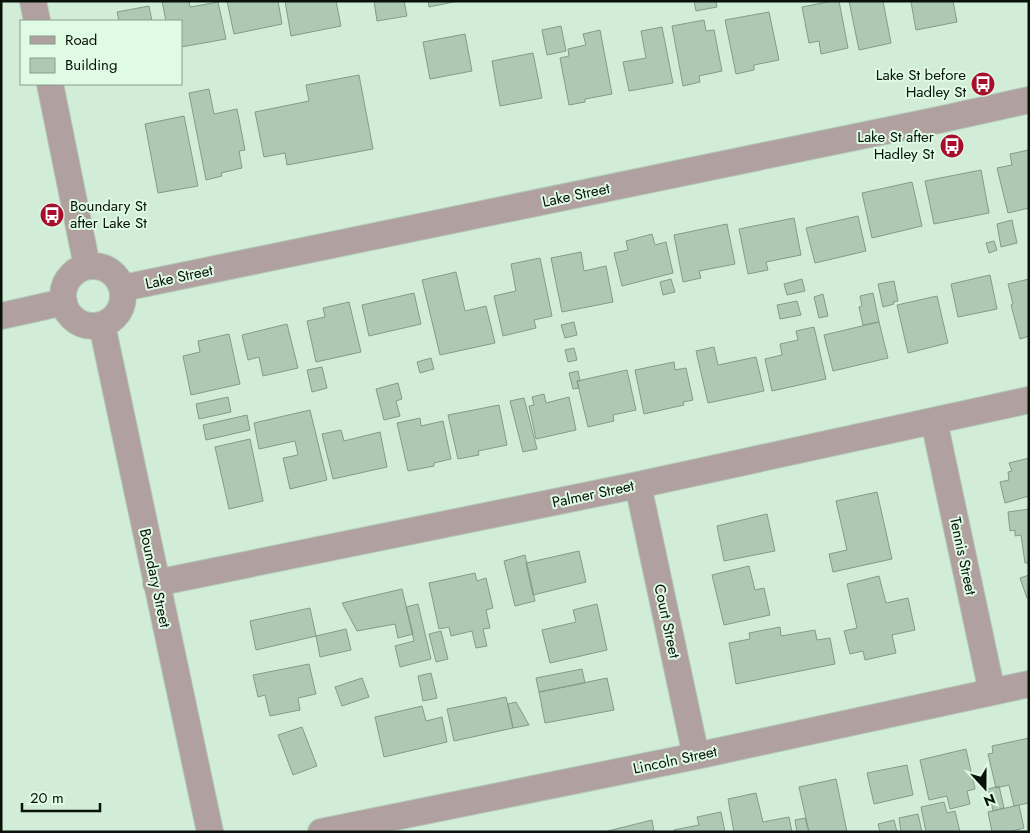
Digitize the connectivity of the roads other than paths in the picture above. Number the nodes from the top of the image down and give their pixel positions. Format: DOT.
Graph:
graph roads {
  1 [pos="34,1"];
  2 [pos="38,20"];
  3 [pos="50,85"];
  4 [pos="1029,100"];
  5 [pos="87,266"];
  6 [pos="123,288"];
  7 [pos="64,302"];
  8 [pos="1,316"];
  9 [pos="102,325"];
  10 [pos="1029,400"];
  11 [pos="934,421"];
  12 [pos="638,485"];
  13 [pos="156,583"];
  14 [pos="1029,684"];
  15 [pos="992,692"];
  16 [pos="696,756"];
  17 [pos="210,832"];
  18 [pos="321,832"];
  1 -- 2 [label="street"];
  3 -- 5 [label="street"];
  4 -- 6 [label="street, Lake Street"];
  5 -- 6 [label="street"];
  5 -- 7 [label="street"];
  6 -- 9 [label="street"];
  7 -- 8 [label="street"];
  7 -- 9 [label="street"];
  9 -- 13 [label="street, Boundary Street"];
  10 -- 11 [label="street, Palmer Street"];
  11 -- 12 [label="street, Palmer Street"];
  11 -- 15 [label="street, Tennis Street"];
  12 -- 13 [label="street, Palmer Street"];
  12 -- 16 [label="street, Court Street"];
  13 -- 17 [label="street, Boundary Street"];
  14 -- 15 [label="street, Lincoln Street"];
  15 -- 16 [label="street, Lincoln Street"];
  16 -- 18 [label="street, Lincoln Street"];
}
